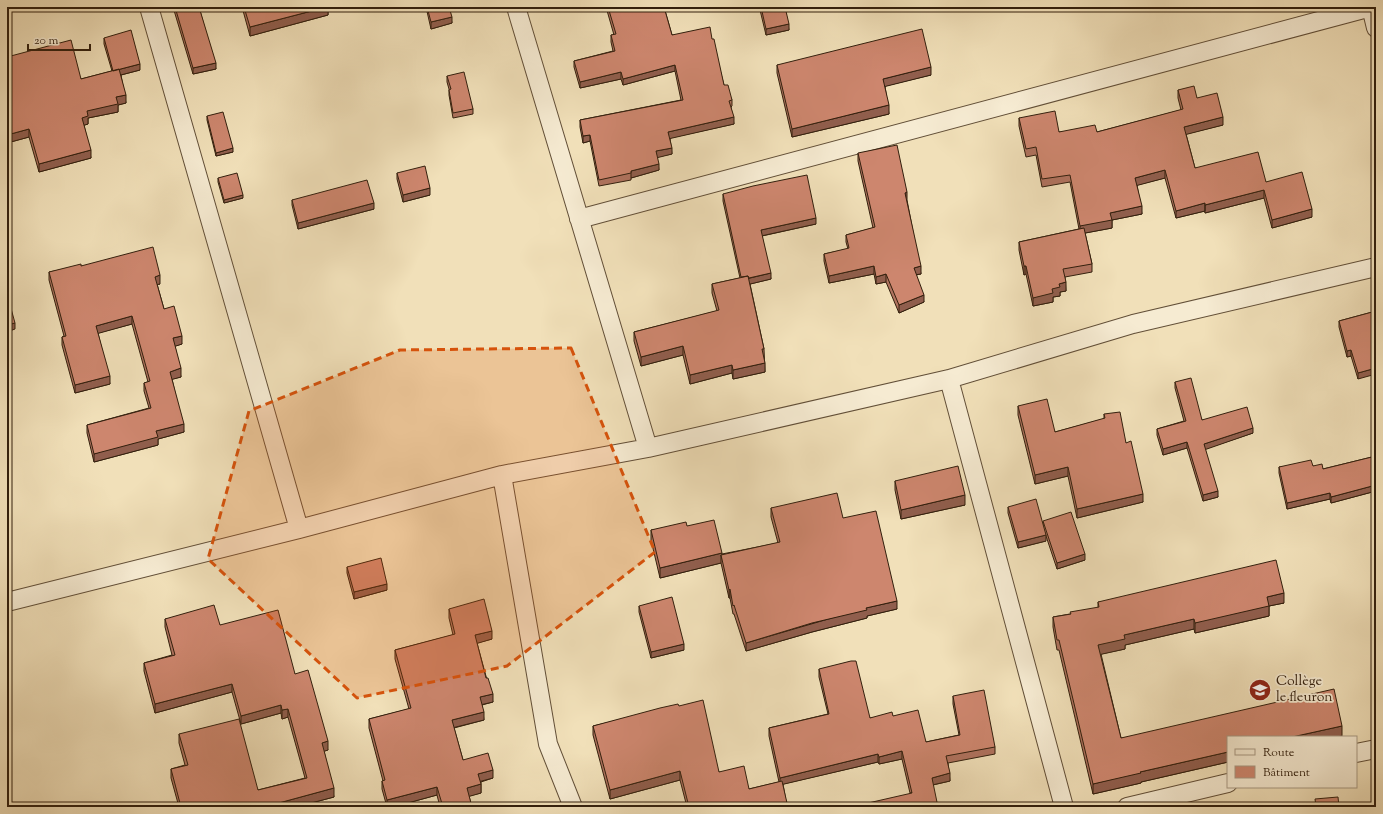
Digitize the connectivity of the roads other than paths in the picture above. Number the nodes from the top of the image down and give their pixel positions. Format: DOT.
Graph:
graph roads {
  1 [pos="149,7"];
  2 [pos="516,7"];
  3 [pos="1371,7"];
  4 [pos="1376,28"];
  5 [pos="579,219"];
  6 [pos="1376,268"];
  7 [pos="949,379"];
  8 [pos="648,448"];
  9 [pos="502,475"];
  10 [pos="300,529"];
  11 [pos="7,602"];
  12 [pos="1376,749"];
  13 [pos="1357,754"];
  14 [pos="1227,783"];
  15 [pos="573,807"];
  16 [pos="1064,807"];
  17 [pos="1127,807"];
  1 -- 10 [label="street"];
  2 -- 5 [label="street"];
  3 -- 4 [label="street"];
  3 -- 5 [label="street"];
  5 -- 8 [label="street"];
  6 -- 7 [label="street"];
  7 -- 8 [label="street"];
  7 -- 16 [label="street"];
  8 -- 9 [label="street"];
  9 -- 10 [label="street"];
  9 -- 15 [label="street"];
  10 -- 11 [label="street"];
  12 -- 13 [label="street"];
  14 -- 17 [label="street"];
}
